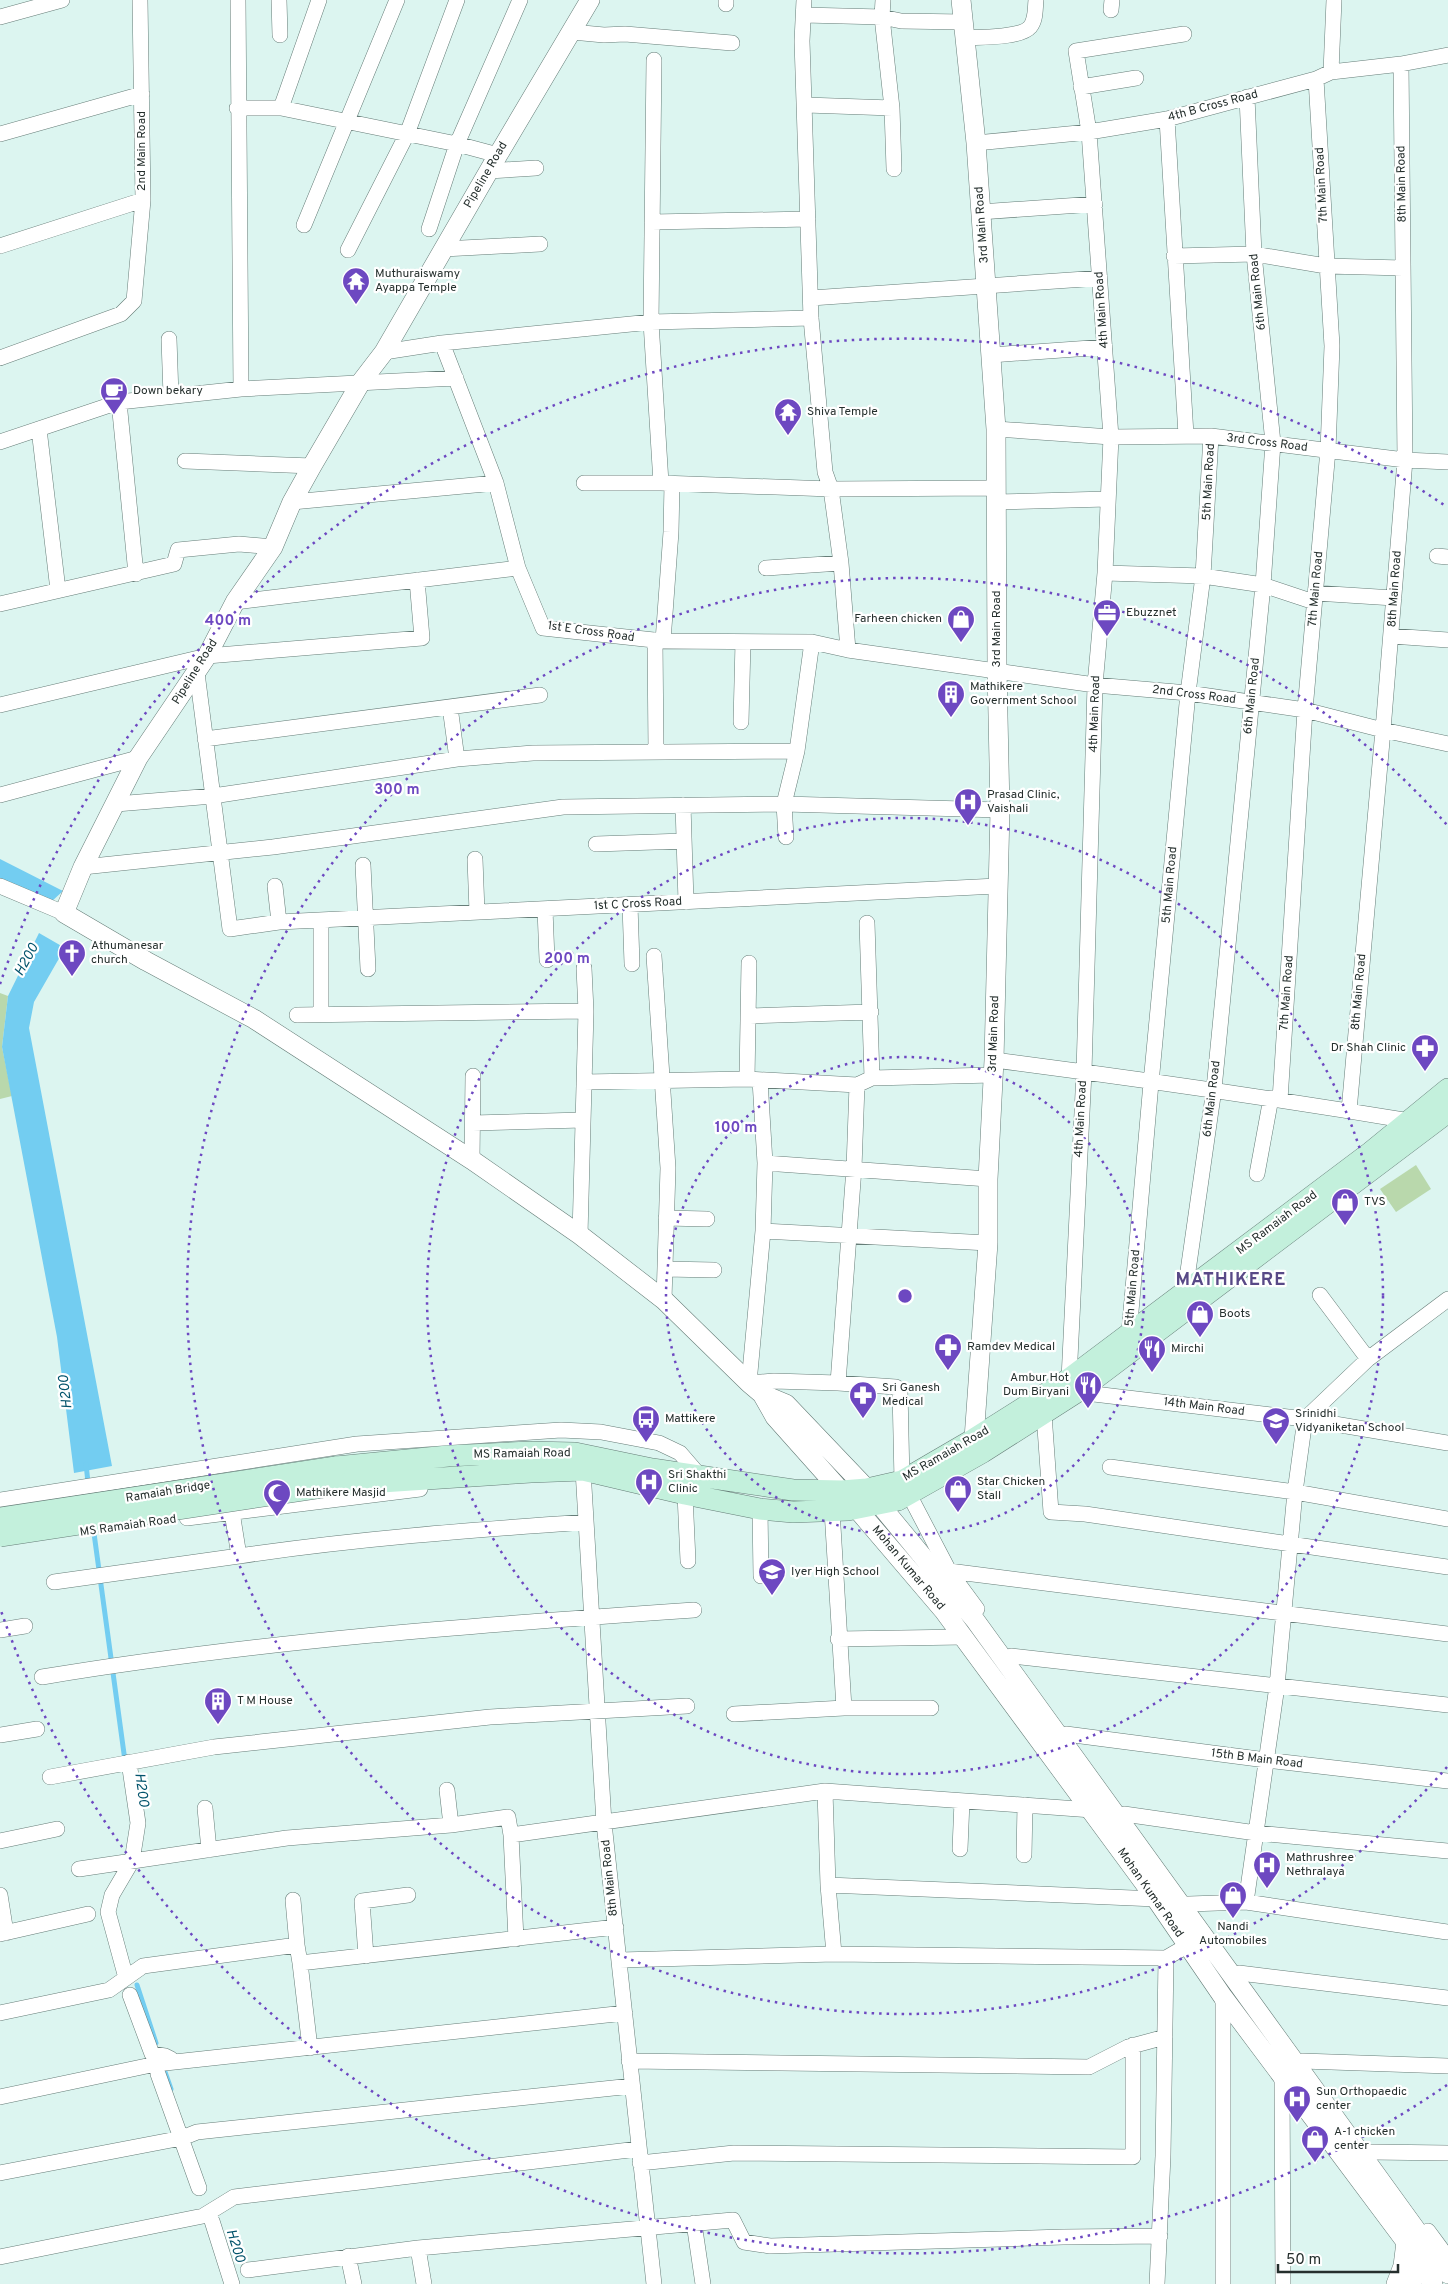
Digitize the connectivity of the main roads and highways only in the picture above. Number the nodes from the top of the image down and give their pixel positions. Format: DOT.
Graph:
graph roads {
  1 [pos="1447,1096"];
  2 [pos="1073,1386"];
  3 [pos="336,1476"];
  4 [pos="906,1488"];
  5 [pos="1,1505"];
  6 [pos="3,1541"];
  1 -- 2 [label="main road, MS Ramaiah Road"];
  1 -- 2 [label="main road, MS Ramaiah Road"];
  2 -- 4 [label="main road, MS Ramaiah Road"];
  2 -- 4 [label="main road, MS Ramaiah Road"];
  3 -- 4 [label="main road, MS Ramaiah Road"];
  3 -- 4 [label="main road, MS Ramaiah Road"];
  3 -- 5 [label="main road, Ramaiah Bridge, bridge"];
  3 -- 6 [label="main road, Ramaiah Bridge, bridge"];
}
